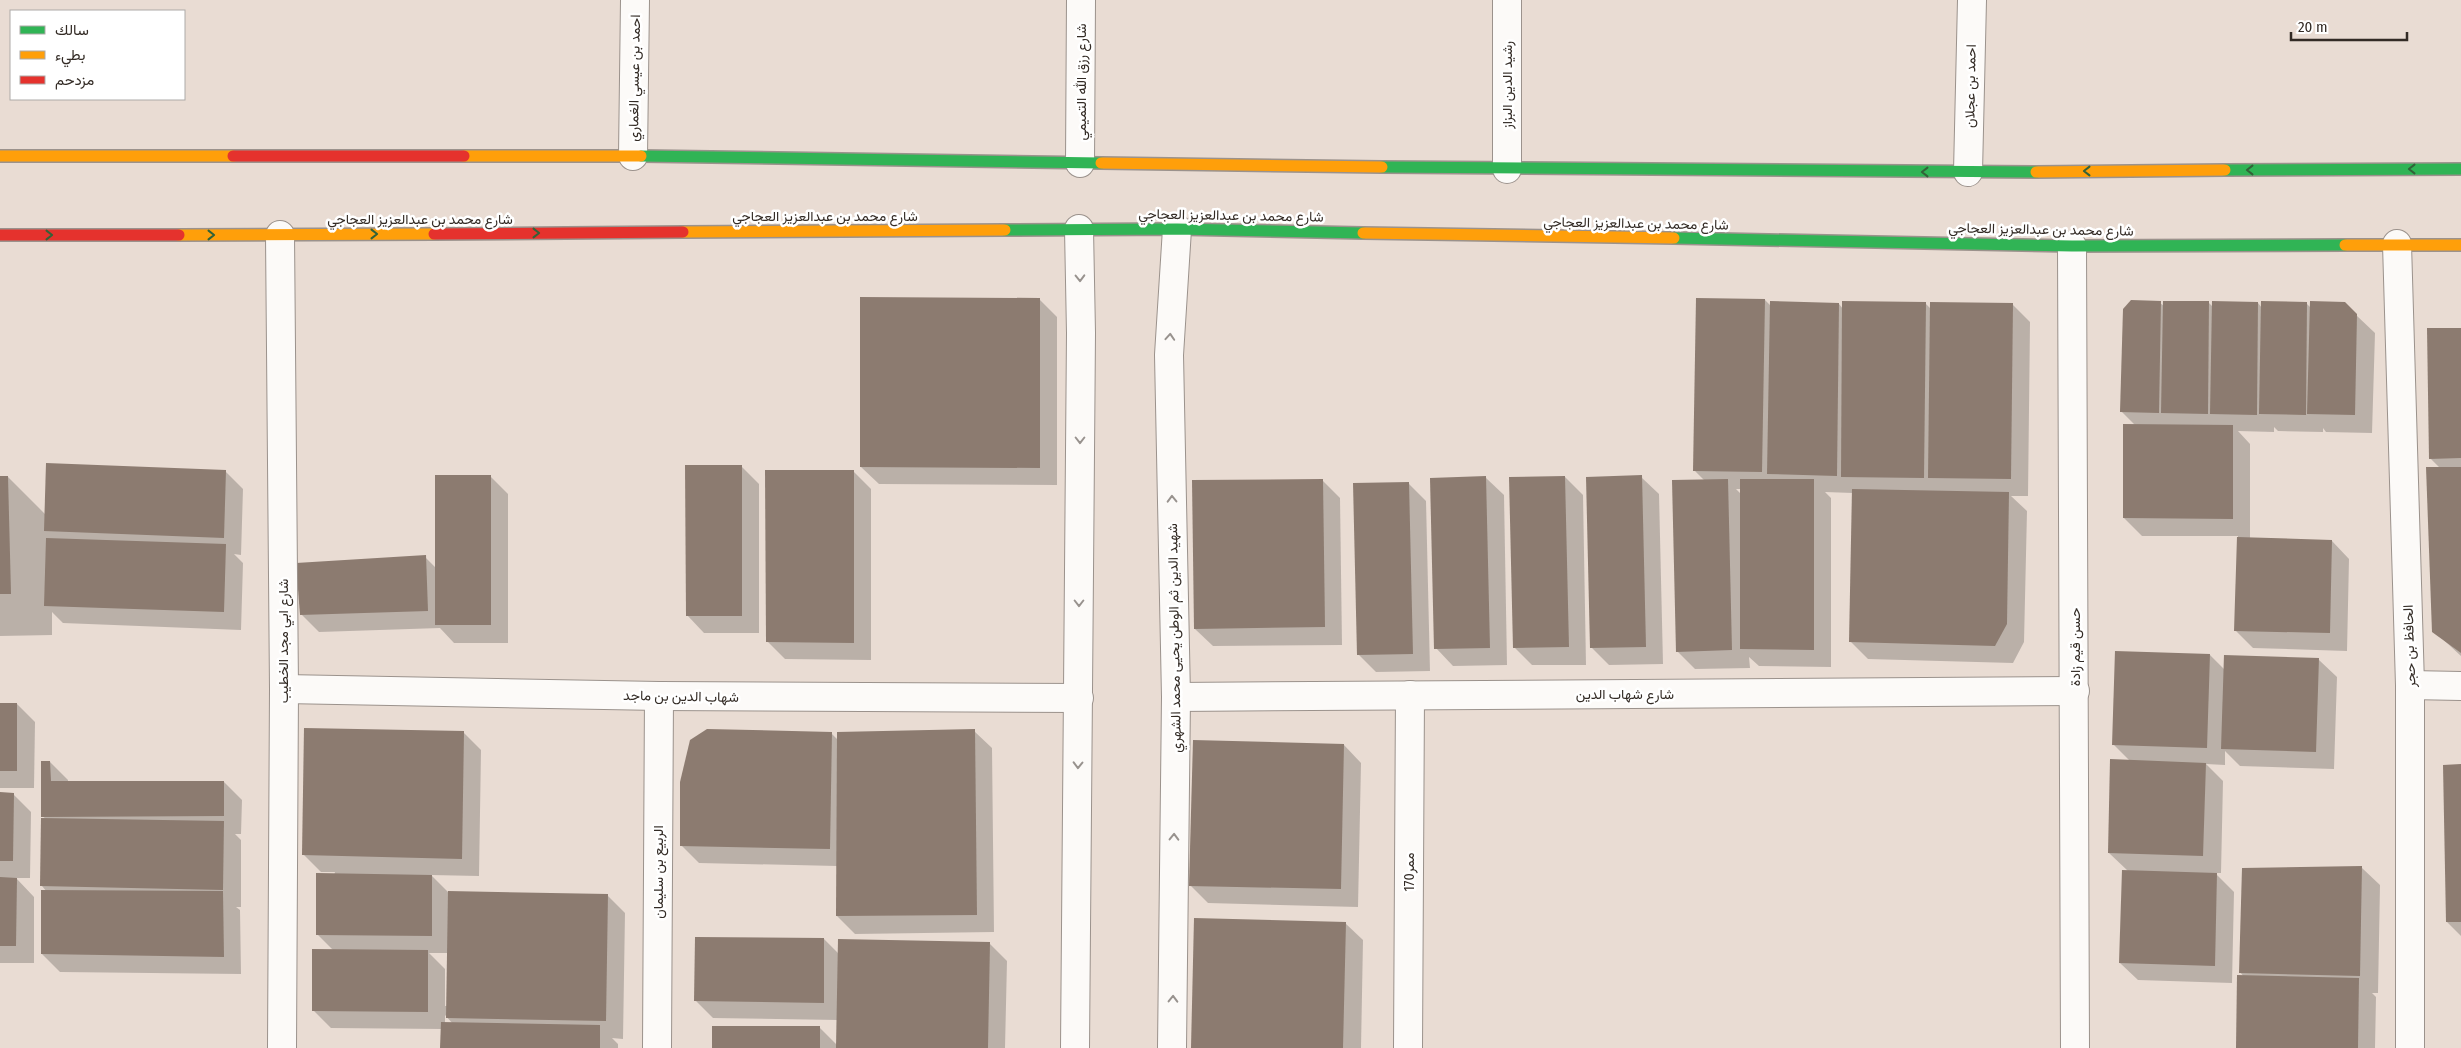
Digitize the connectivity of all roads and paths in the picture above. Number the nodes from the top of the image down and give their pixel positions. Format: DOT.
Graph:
graph roads {
  1 [pos="635,0"];
  2 [pos="1081,0"];
  3 [pos="1507,0"];
  4 [pos="1972,0"];
  5 [pos="0,156"];
  6 [pos="633,156"];
  7 [pos="1080,163"];
  8 [pos="1507,169"];
  9 [pos="2461,169"];
  10 [pos="1968,172"];
  11 [pos="1079,229"];
  12 [pos="1177,229"];
  13 [pos="0,234"];
  14 [pos="280,235"];
  15 [pos="2397,244"];
  16 [pos="2461,245"];
  17 [pos="2072,246"];
  18 [pos="2410,685"];
  19 [pos="2461,686"];
  20 [pos="284,688"];
  21 [pos="2075,691"];
  22 [pos="1410,695"];
  23 [pos="658,696"];
  24 [pos="1176,696"];
  25 [pos="1079,698"];
  26 [pos="282,1048"];
  27 [pos="657,1048"];
  28 [pos="1075,1048"];
  29 [pos="1172,1048"];
  30 [pos="1408,1048"];
  31 [pos="2075,1048"];
  32 [pos="2410,1048"];
  1 -- 6 [label="street, احمد بن عيسي الغماري"];
  2 -- 7 [label="street, شارع رزق الله التميمي"];
  3 -- 8 [label="street, رشيد الدين البزاز"];
  4 -- 10 [label="street, احمد بن عجلان"];
  5 -- 6 [label="street"];
  6 -- 7 [label="street"];
  7 -- 8 [label="street"];
  10 -- 8 [label="street, one-way"];
  9 -- 10 [label="street, one-way"];
  11 -- 12 [label="street, شارع محمد بن عبدالعزيز العجاجي"];
  14 -- 11 [label="street, شارع محمد بن عبدالعزيز العجاجي, one-way"];
  11 -- 25 [label="street, one-way"];
  12 -- 17 [label="street, شارع محمد بن عبدالعزيز العجاجي"];
  24 -- 12 [label="street, شهيد الدين ثم الوطن يحيى محمد الشهري, one-way"];
  13 -- 14 [label="street, شارع محمد بن عبدالعزيز العجاجي, one-way"];
  14 -- 20 [label="street, شارع ابي مجد الخطيب"];
  15 -- 16 [label="street, شارع محمد بن عبدالعزيز العجاجي"];
  15 -- 17 [label="street, شارع محمد بن عبدالعزيز العجاجي"];
  15 -- 18 [label="street, الحافظ بن حجر"];
  17 -- 21 [label="street, حسن قيم زادة"];
  18 -- 19 [label="street"];
  18 -- 32 [label="street, الحافظ بن حجر"];
  20 -- 23 [label="street, شهاب الدين بن ماجد"];
  20 -- 26 [label="street, شارع ابي مجد الخطيب"];
  21 -- 22 [label="street, شارع شهاب الدين"];
  21 -- 31 [label="street, حسن قيم زادة"];
  22 -- 24 [label="street, شارع شهاب الدين"];
  22 -- 30 [label="street, ممر170"];
  23 -- 25 [label="street, شهاب الدين بن ماجد"];
  23 -- 27 [label="street, الربيع بن سليمان"];
  29 -- 24 [label="street, شهيد الدين ثم الوطن يحيى محمد الشهري, one-way"];
  25 -- 28 [label="street, one-way"];
}
